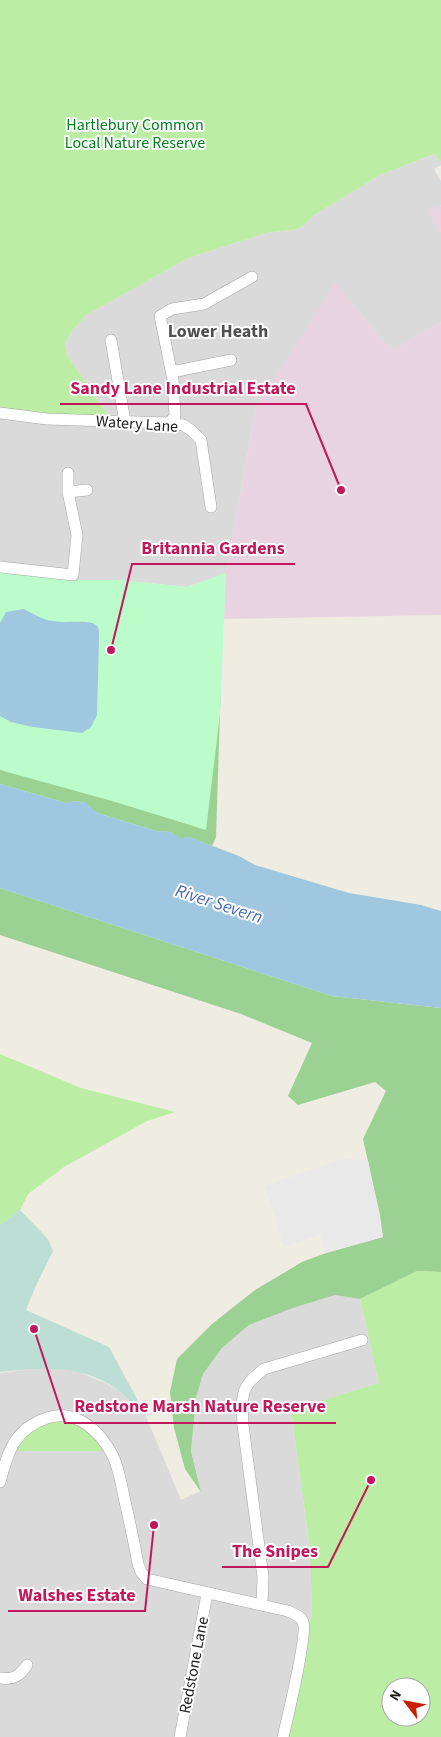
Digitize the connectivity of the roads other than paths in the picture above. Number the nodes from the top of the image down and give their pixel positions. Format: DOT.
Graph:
graph roads {
  1 [pos="252,277"];
  2 [pos="111,340"];
  3 [pos="231,360"];
  4 [pos="172,372"];
  5 [pos="0,413"];
  6 [pos="124,422"];
  7 [pos="170,423"];
  8 [pos="68,473"];
  9 [pos="87,490"];
  10 [pos="68,492"];
  11 [pos="211,507"];
  12 [pos="0,567"];
  13 [pos="362,1340"];
  14 [pos="0,1482"];
  15 [pos="207,1594"];
  16 [pos="262,1604"];
  17 [pos="27,1665"];
  18 [pos="0,1678"];
  19 [pos="180,1737"];
  20 [pos="283,1737"];
  1 -- 4 [label="street"];
  2 -- 6 [label="street"];
  3 -- 4 [label="street"];
  4 -- 7 [label="street"];
  5 -- 6 [label="street, Watery Lane"];
  6 -- 7 [label="street, Watery Lane"];
  7 -- 11 [label="street, Watery Lane"];
  8 -- 10 [label="street"];
  9 -- 10 [label="street"];
  10 -- 12 [label="street"];
  13 -- 16 [label="street"];
  14 -- 15 [label="street"];
  15 -- 16 [label="street"];
  15 -- 19 [label="street, Redstone Lane"];
  16 -- 20 [label="street"];
  17 -- 18 [label="street"];
}
